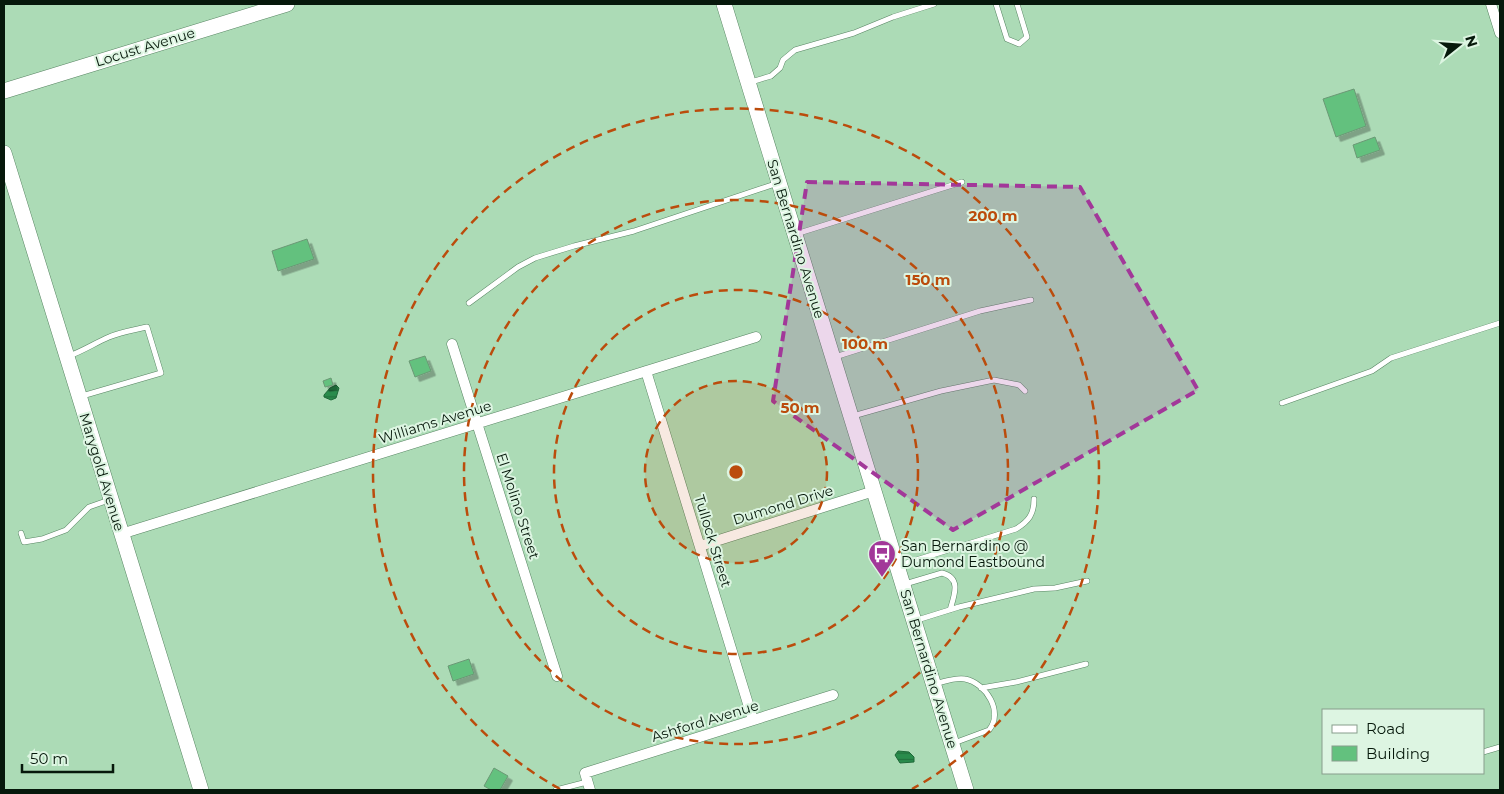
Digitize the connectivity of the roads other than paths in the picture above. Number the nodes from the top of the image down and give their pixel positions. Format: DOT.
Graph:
graph roads {
  1 [pos="287,4"];
  2 [pos="724,4"];
  3 [pos="934,4"];
  4 [pos="996,4"];
  5 [pos="1017,4"];
  6 [pos="1491,4"];
  7 [pos="1500,33"];
  8 [pos="748,83"];
  9 [pos="4,91"];
  10 [pos="4,153"];
  11 [pos="962,182"];
  12 [pos="778,183"];
  13 [pos="794,235"];
  14 [pos="1031,300"];
  15 [pos="469,303"];
  16 [pos="1500,323"];
  17 [pos="756,337"];
  18 [pos="452,344"];
  19 [pos="67,356"];
  20 [pos="832,358"];
  21 [pos="646,370"];
  22 [pos="1025,391"];
  23 [pos="79,396"];
  24 [pos="1282,403"];
  25 [pos="850,417"];
  26 [pos="477,424"];
  27 [pos="874,491"];
  28 [pos="1034,499"];
  29 [pos="111,500"];
  30 [pos="21,533"];
  31 [pos="122,534"];
  32 [pos="700,546"];
  33 [pos="897,566"];
  34 [pos="1087,581"];
  35 [pos="903,584"];
  36 [pos="950,610"];
  37 [pos="914,621"];
  38 [pos="1086,664"];
  39 [pos="557,676"];
  40 [pos="933,684"];
  41 [pos="981,688"];
  42 [pos="833,695"];
  43 [pos="753,720"];
  44 [pos="952,744"];
  45 [pos="1500,747"];
  46 [pos="1484,752"];
  47 [pos="587,782"];
  48 [pos="201,790"];
  49 [pos="556,790"];
  50 [pos="966,790"];
  1 -- 9 [label="street, Locust Avenue"];
  2 -- 8 [label="street, San Bernardino Avenue"];
  3 -- 8 [label="lane"];
  4 -- 5 [label="lane"];
  6 -- 7 [label="street"];
  8 -- 12 [label="street, San Bernardino Avenue"];
  10 -- 19 [label="street, Marygold Avenue"];
  11 -- 13 [label="lane"];
  12 -- 13 [label="street, San Bernardino Avenue"];
  12 -- 15 [label="lane"];
  13 -- 20 [label="street, San Bernardino Avenue"];
  14 -- 20 [label="lane"];
  16 -- 24 [label="lane"];
  17 -- 21 [label="street, Williams Avenue"];
  18 -- 26 [label="street, El Molino Street"];
  19 -- 23 [label="street, Marygold Avenue"];
  19 -- 23 [label="lane"];
  20 -- 25 [label="street, San Bernardino Avenue"];
  21 -- 26 [label="street, Williams Avenue"];
  21 -- 32 [label="street, Tullock Street"];
  22 -- 25 [label="lane"];
  23 -- 29 [label="street, Marygold Avenue"];
  25 -- 27 [label="street, San Bernardino Avenue"];
  26 -- 31 [label="street, Williams Avenue"];
  26 -- 39 [label="street, El Molino Street"];
  27 -- 32 [label="street, Dumond Drive"];
  27 -- 33 [label="street, San Bernardino Avenue"];
  28 -- 33 [label="lane"];
  29 -- 30 [label="lane"];
  29 -- 31 [label="street, Marygold Avenue"];
  31 -- 48 [label="street, Marygold Avenue"];
  32 -- 43 [label="street, Tullock Street"];
  33 -- 35 [label="street, San Bernardino Avenue"];
  34 -- 36 [label="lane"];
  35 -- 36 [label="lane"];
  35 -- 37 [label="street, San Bernardino Avenue"];
  36 -- 37 [label="lane"];
  37 -- 40 [label="street, San Bernardino Avenue"];
  38 -- 41 [label="lane"];
  40 -- 41 [label="lane"];
  40 -- 44 [label="street, San Bernardino Avenue"];
  41 -- 44 [label="lane"];
  42 -- 43 [label="street, Ashford Avenue"];
  43 -- 47 [label="street, Ashford Avenue"];
  44 -- 50 [label="street, San Bernardino Avenue"];
  45 -- 46 [label="lane"];
  47 -- 49 [label="lane"];
}
